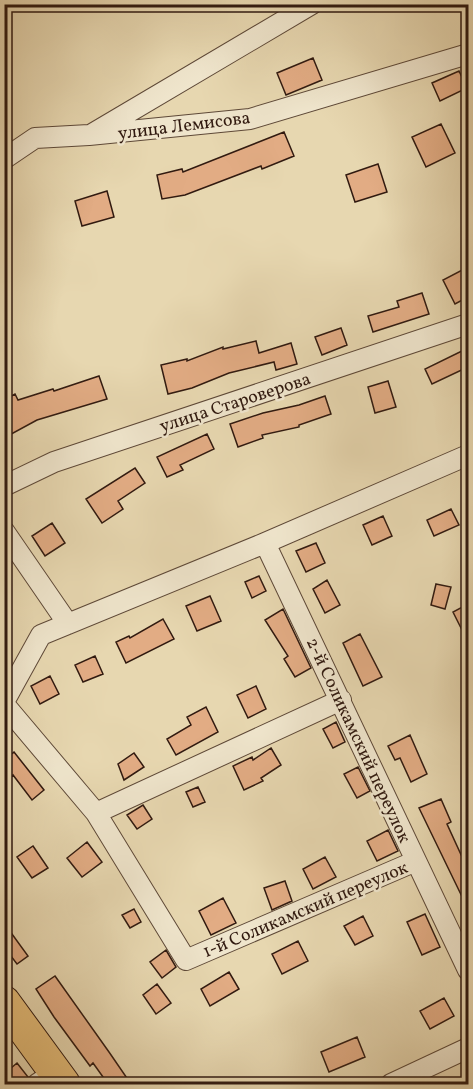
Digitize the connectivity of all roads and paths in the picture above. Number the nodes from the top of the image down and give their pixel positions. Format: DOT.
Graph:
graph roads {
  1 [pos="312,4"];
  2 [pos="468,54"];
  3 [pos="89,135"];
  4 [pos="4,159"];
  5 [pos="468,324"];
  6 [pos="468,455"];
  7 [pos="4,486"];
  8 [pos="4,531"];
  9 [pos="265,543"];
  10 [pos="68,624"];
  11 [pos="340,700"];
  12 [pos="4,703"];
  13 [pos="96,813"];
  14 [pos="416,861"];
  15 [pos="468,970"];
  16 [pos="4,1002"];
  17 [pos="468,1048"];
  18 [pos="52,1080"];
  19 [pos="391,1084"];
  1 -- 3 [label="street"];
  2 -- 3 [label="street, улица Лемисова"];
  3 -- 4 [label="street, улица Лемисова"];
  5 -- 7 [label="street, улица Староверова"];
  6 -- 9 [label="street"];
  8 -- 10 [label="street"];
  9 -- 10 [label="street"];
  9 -- 11 [label="street, 2-й Соликамский переулок"];
  10 -- 12 [label="street"];
  11 -- 13 [label="street"];
  11 -- 14 [label="street, 2-й Соликамский переулок"];
  12 -- 13 [label="street, 1-й Соликамский переулок"];
  13 -- 14 [label="street, 1-й Соликамский переулок"];
  14 -- 15 [label="street, 2-й Соликамский переулок"];
  16 -- 18 [label="main road"];
  17 -- 19 [label="street"];
}
